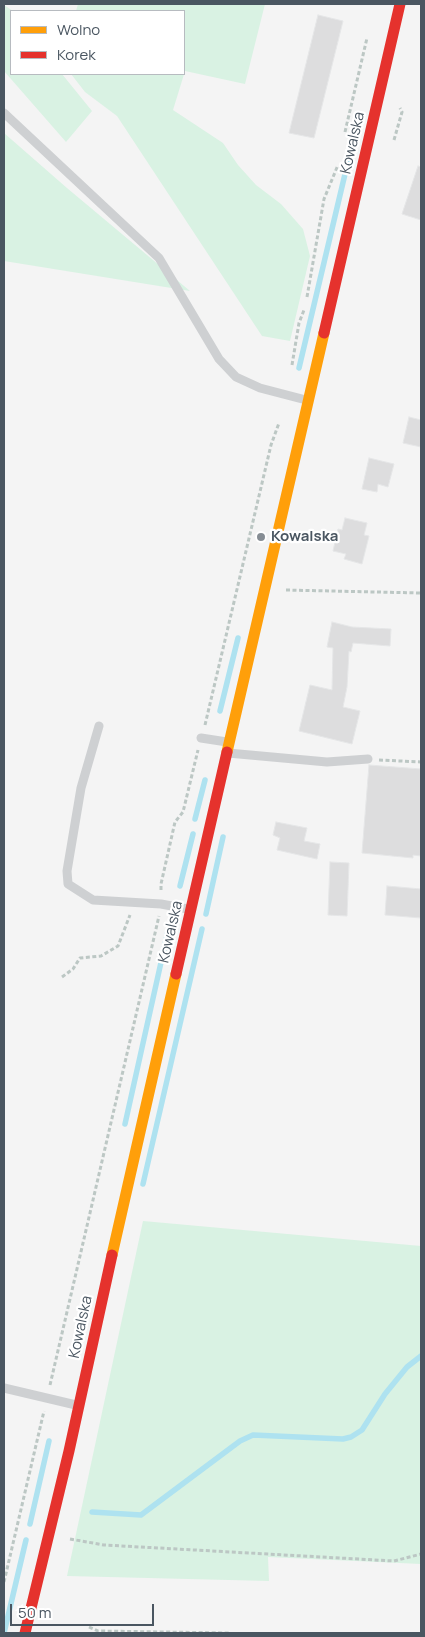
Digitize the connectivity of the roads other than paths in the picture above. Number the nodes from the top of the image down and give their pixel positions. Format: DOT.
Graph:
graph roads {
  1 [pos="400,4"];
  2 [pos="4,113"];
  3 [pos="308,401"];
  4 [pos="99,726"];
  5 [pos="201,738"];
  6 [pos="229,748"];
  7 [pos="368,759"];
  8 [pos="192,909"];
  9 [pos="4,1388"];
  10 [pos="79,1405"];
  11 [pos="25,1633"];
  1 -- 3 [label="street, Kowalska"];
  2 -- 3 [label="lane"];
  3 -- 6 [label="street, Kowalska"];
  4 -- 8 [label="lane"];
  5 -- 6 [label="lane"];
  6 -- 7 [label="lane"];
  6 -- 8 [label="street, Kowalska"];
  8 -- 10 [label="street, Kowalska"];
  9 -- 10 [label="lane"];
  10 -- 11 [label="street, Kowalska"];
}
